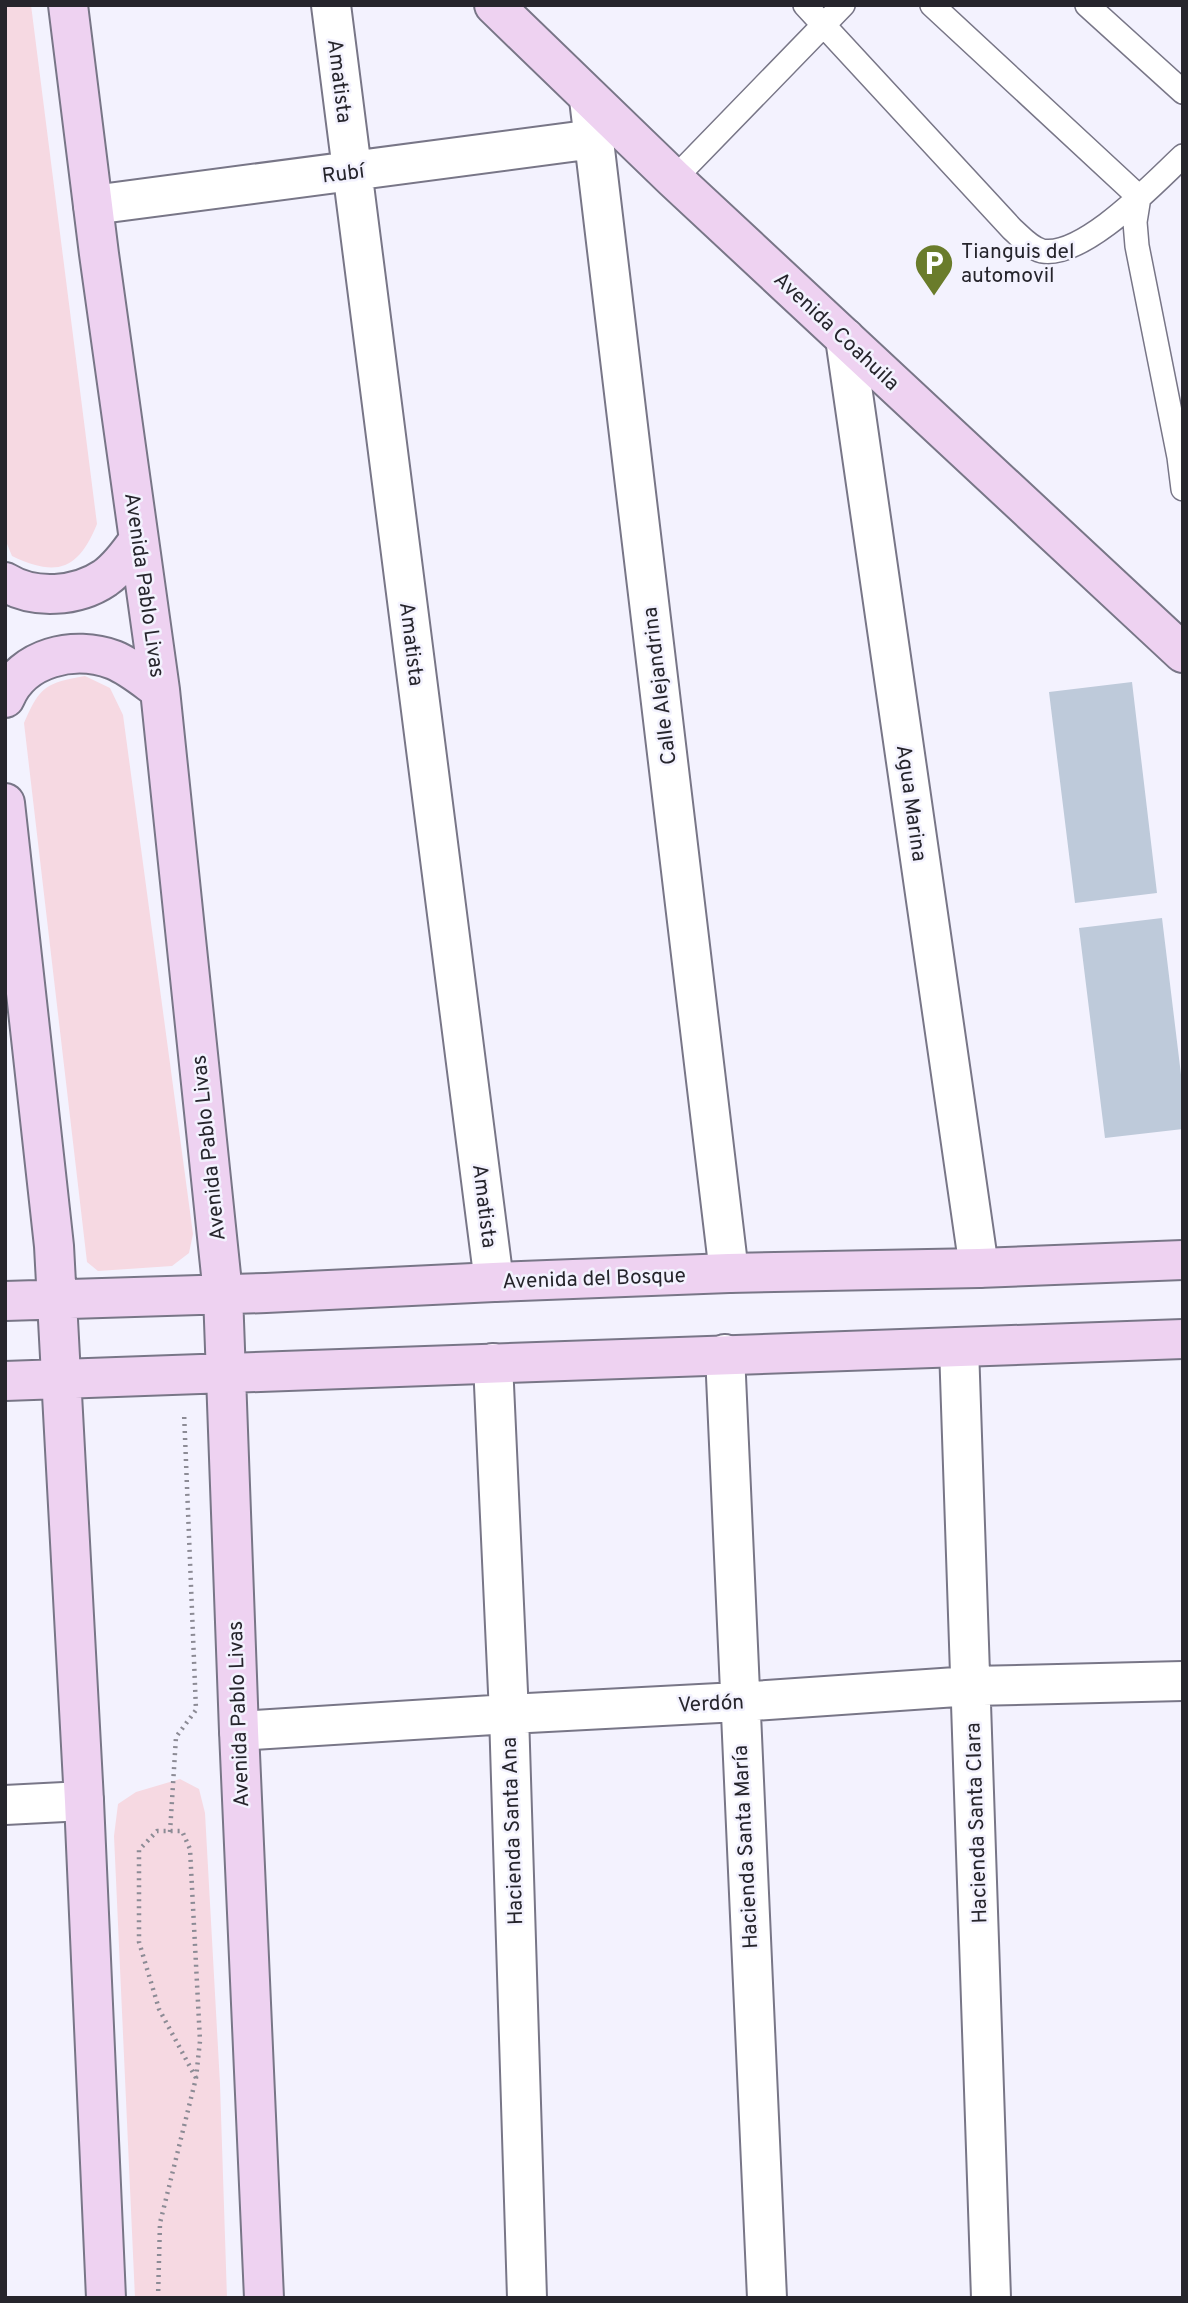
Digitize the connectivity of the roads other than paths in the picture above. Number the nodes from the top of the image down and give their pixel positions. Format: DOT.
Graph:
graph roads {
  1 [pos="68,5"];
  2 [pos="331,5"];
  3 [pos="494,5"];
  4 [pos="805,5"];
  5 [pos="843,5"];
  6 [pos="932,5"];
  7 [pos="1087,5"];
  8 [pos="822,26"];
  9 [pos="1183,92"];
  10 [pos="589,99"];
  11 [pos="594,139"];
  12 [pos="1183,156"];
  13 [pos="352,172"];
  14 [pos="674,179"];
  15 [pos="1139,197"];
  16 [pos="93,205"];
  17 [pos="845,338"];
  18 [pos="1183,489"];
  19 [pos="138,541"];
  20 [pos="5,582"];
  21 [pos="1183,653"];
  22 [pos="160,690"];
  23 [pos="5,698"];
  24 [pos="5,803"];
  25 [pos="1183,1260"];
  26 [pos="979,1268"];
  27 [pos="729,1273"];
  28 [pos="494,1282"];
  29 [pos="223,1294"];
  30 [pos="57,1299"];
  31 [pos="5,1301"];
  32 [pos="1183,1339"];
  33 [pos="959,1347"];
  34 [pos="724,1354"];
  35 [pos="493,1363"];
  36 [pos="63,1379"];
  37 [pos="5,1381"];
  38 [pos="226,1391"];
  39 [pos="1183,1681"];
  40 [pos="971,1686"];
  41 [pos="738,1702"];
  42 [pos="509,1714"];
  43 [pos="239,1731"];
  44 [pos="84,1801"];
  45 [pos="5,1805"];
  46 [pos="106,2298"];
  47 [pos="264,2298"];
  48 [pos="527,2298"];
  49 [pos="767,2298"];
  50 [pos="991,2298"];
  1 -- 16 [label="main road, Avenida Pablo Livas"];
  2 -- 13 [label="street, Amatista"];
  3 -- 10 [label="main road, Avenida Coahuila"];
  4 -- 8 [label="lane"];
  5 -- 8 [label="lane"];
  6 -- 15 [label="lane"];
  7 -- 9 [label="lane"];
  8 -- 14 [label="lane"];
  8 -- 15 [label="lane"];
  10 -- 11 [label="street, Calle Alejandrina"];
  10 -- 14 [label="main road, Avenida Coahuila"];
  11 -- 13 [label="street, Rubí"];
  11 -- 27 [label="street, Calle Alejandrina"];
  12 -- 15 [label="lane"];
  13 -- 16 [label="street, Rubí"];
  13 -- 28 [label="street, Amatista"];
  14 -- 17 [label="main road, Avenida Coahuila"];
  15 -- 18 [label="lane"];
  16 -- 19 [label="main road, Avenida Pablo Livas"];
  17 -- 21 [label="main road, Avenida Coahuila"];
  17 -- 26 [label="street, Agua Marina"];
  19 -- 20 [label="main road"];
  19 -- 22 [label="main road, Avenida Pablo Livas"];
  22 -- 23 [label="main road"];
  22 -- 29 [label="main road, Avenida Pablo Livas"];
  24 -- 30 [label="main road"];
  25 -- 26 [label="main road, Avenida del Bosque"];
  26 -- 27 [label="main road, Avenida del Bosque"];
  27 -- 28 [label="main road, Avenida del Bosque"];
  28 -- 29 [label="main road, Avenida del Bosque"];
  29 -- 30 [label="main road, Avenida del Bosque"];
  29 -- 38 [label="main road, Avenida Pablo Livas"];
  30 -- 31 [label="main road, Avenida del Bosque"];
  30 -- 36 [label="main road"];
  32 -- 33 [label="main road"];
  33 -- 34 [label="main road"];
  33 -- 40 [label="street, Hacienda Santa Clara"];
  34 -- 35 [label="main road"];
  34 -- 41 [label="street, Hacienda Santa María"];
  35 -- 38 [label="main road"];
  35 -- 42 [label="street, Hacienda Santa Ana"];
  36 -- 37 [label="main road"];
  36 -- 38 [label="main road"];
  36 -- 44 [label="main road"];
  38 -- 43 [label="main road, Avenida Pablo Livas"];
  39 -- 40 [label="street, Verdón"];
  40 -- 41 [label="street, Verdón"];
  40 -- 50 [label="street, Hacienda Santa Clara"];
  41 -- 42 [label="street, Verdón"];
  41 -- 49 [label="street, Hacienda Santa María"];
  42 -- 43 [label="street, Verdón"];
  42 -- 48 [label="street, Hacienda Santa Ana"];
  43 -- 47 [label="main road, Avenida Pablo Livas"];
  44 -- 45 [label="street"];
  44 -- 46 [label="main road"];
}
